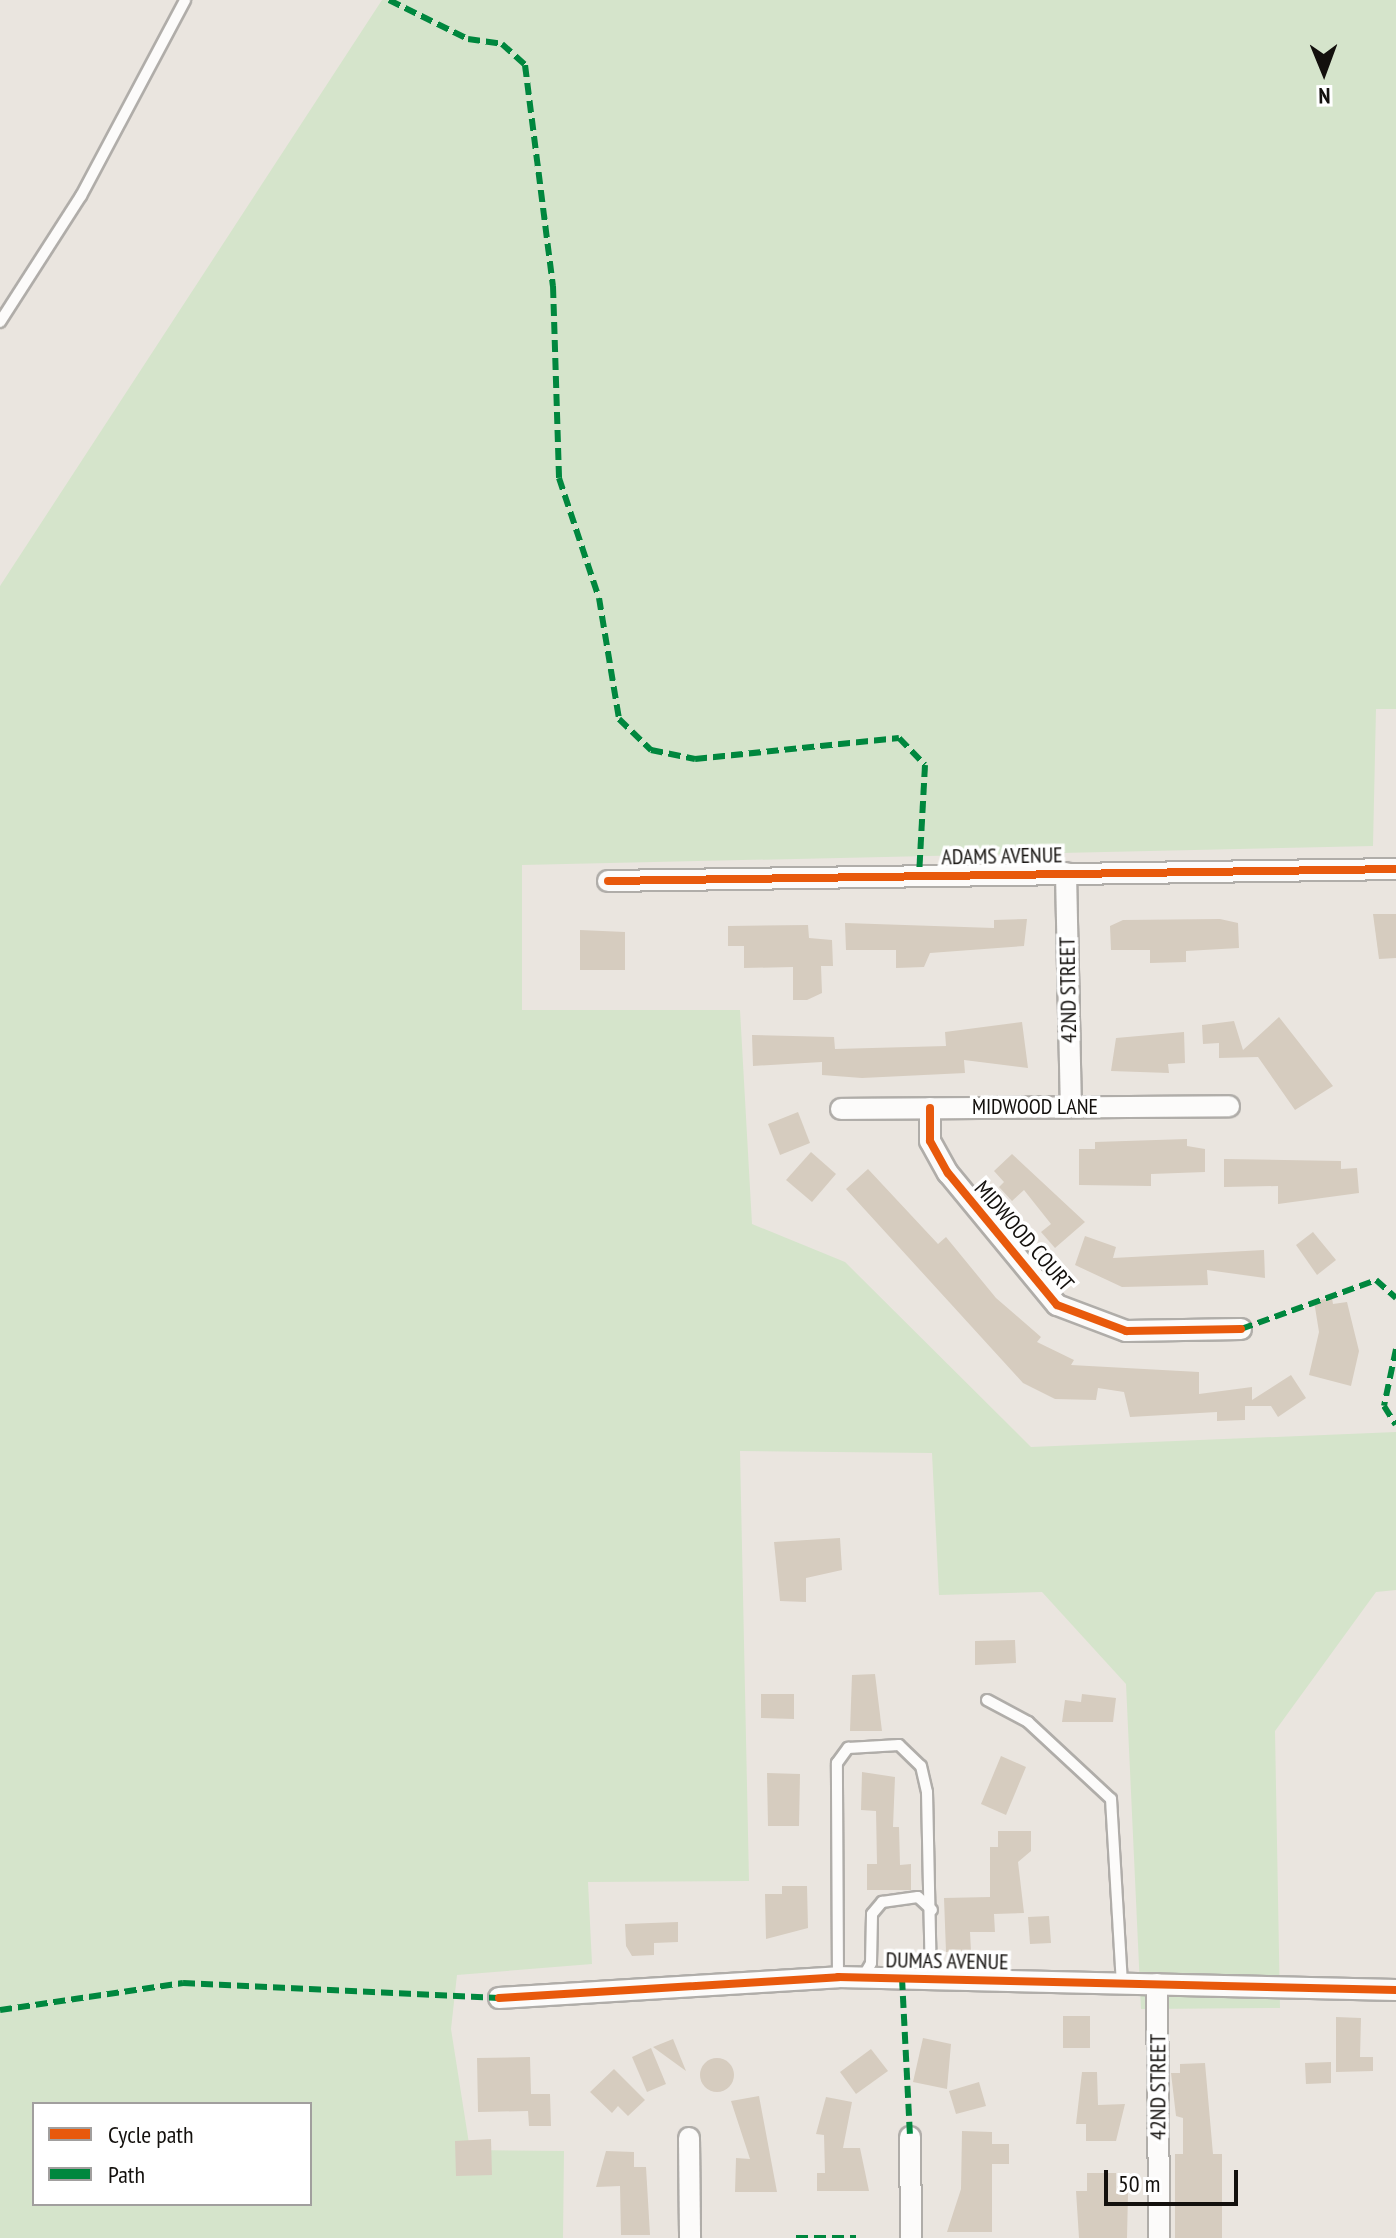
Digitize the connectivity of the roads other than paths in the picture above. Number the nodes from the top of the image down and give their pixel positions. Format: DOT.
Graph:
graph roads {
  1 [pos="185,0"];
  2 [pos="0,322"];
  3 [pos="1396,869"];
  4 [pos="1066,873"];
  5 [pos="608,881"];
  6 [pos="1229,1106"];
  7 [pos="1071,1107"];
  8 [pos="930,1108"];
  9 [pos="841,1109"];
  10 [pos="1241,1329"];
  11 [pos="987,1700"];
  12 [pos="932,1910"];
  13 [pos="838,1977"];
  14 [pos="863,1977"];
  15 [pos="931,1979"];
  16 [pos="1122,1983"];
  17 [pos="1157,1984"];
  18 [pos="1396,1990"];
  19 [pos="499,1998"];
  20 [pos="910,2137"];
  21 [pos="689,2138"];
  22 [pos="690,2238"];
  23 [pos="911,2238"];
  24 [pos="1159,2238"];
  1 -- 2 [label="lane"];
  3 -- 4 [label="street, ADAMS AVENUE"];
  4 -- 5 [label="street, ADAMS AVENUE"];
  4 -- 7 [label="street, 42ND STREET"];
  6 -- 7 [label="street, MIDWOOD LANE"];
  7 -- 8 [label="street, MIDWOOD LANE"];
  8 -- 9 [label="street, MIDWOOD LANE"];
  8 -- 10 [label="street, MIDWOOD COURT"];
  11 -- 16 [label="lane"];
  12 -- 13 [label="lane"];
  12 -- 14 [label="lane"];
  12 -- 15 [label="lane"];
  13 -- 14 [label="street, DUMAS AVENUE"];
  13 -- 19 [label="street, DUMAS AVENUE"];
  14 -- 15 [label="street, DUMAS AVENUE"];
  15 -- 16 [label="street, DUMAS AVENUE"];
  16 -- 17 [label="street, DUMAS AVENUE"];
  17 -- 18 [label="street, DUMAS AVENUE"];
  17 -- 24 [label="street, 42ND STREET"];
  20 -- 23 [label="street"];
  21 -- 22 [label="street"];
}
